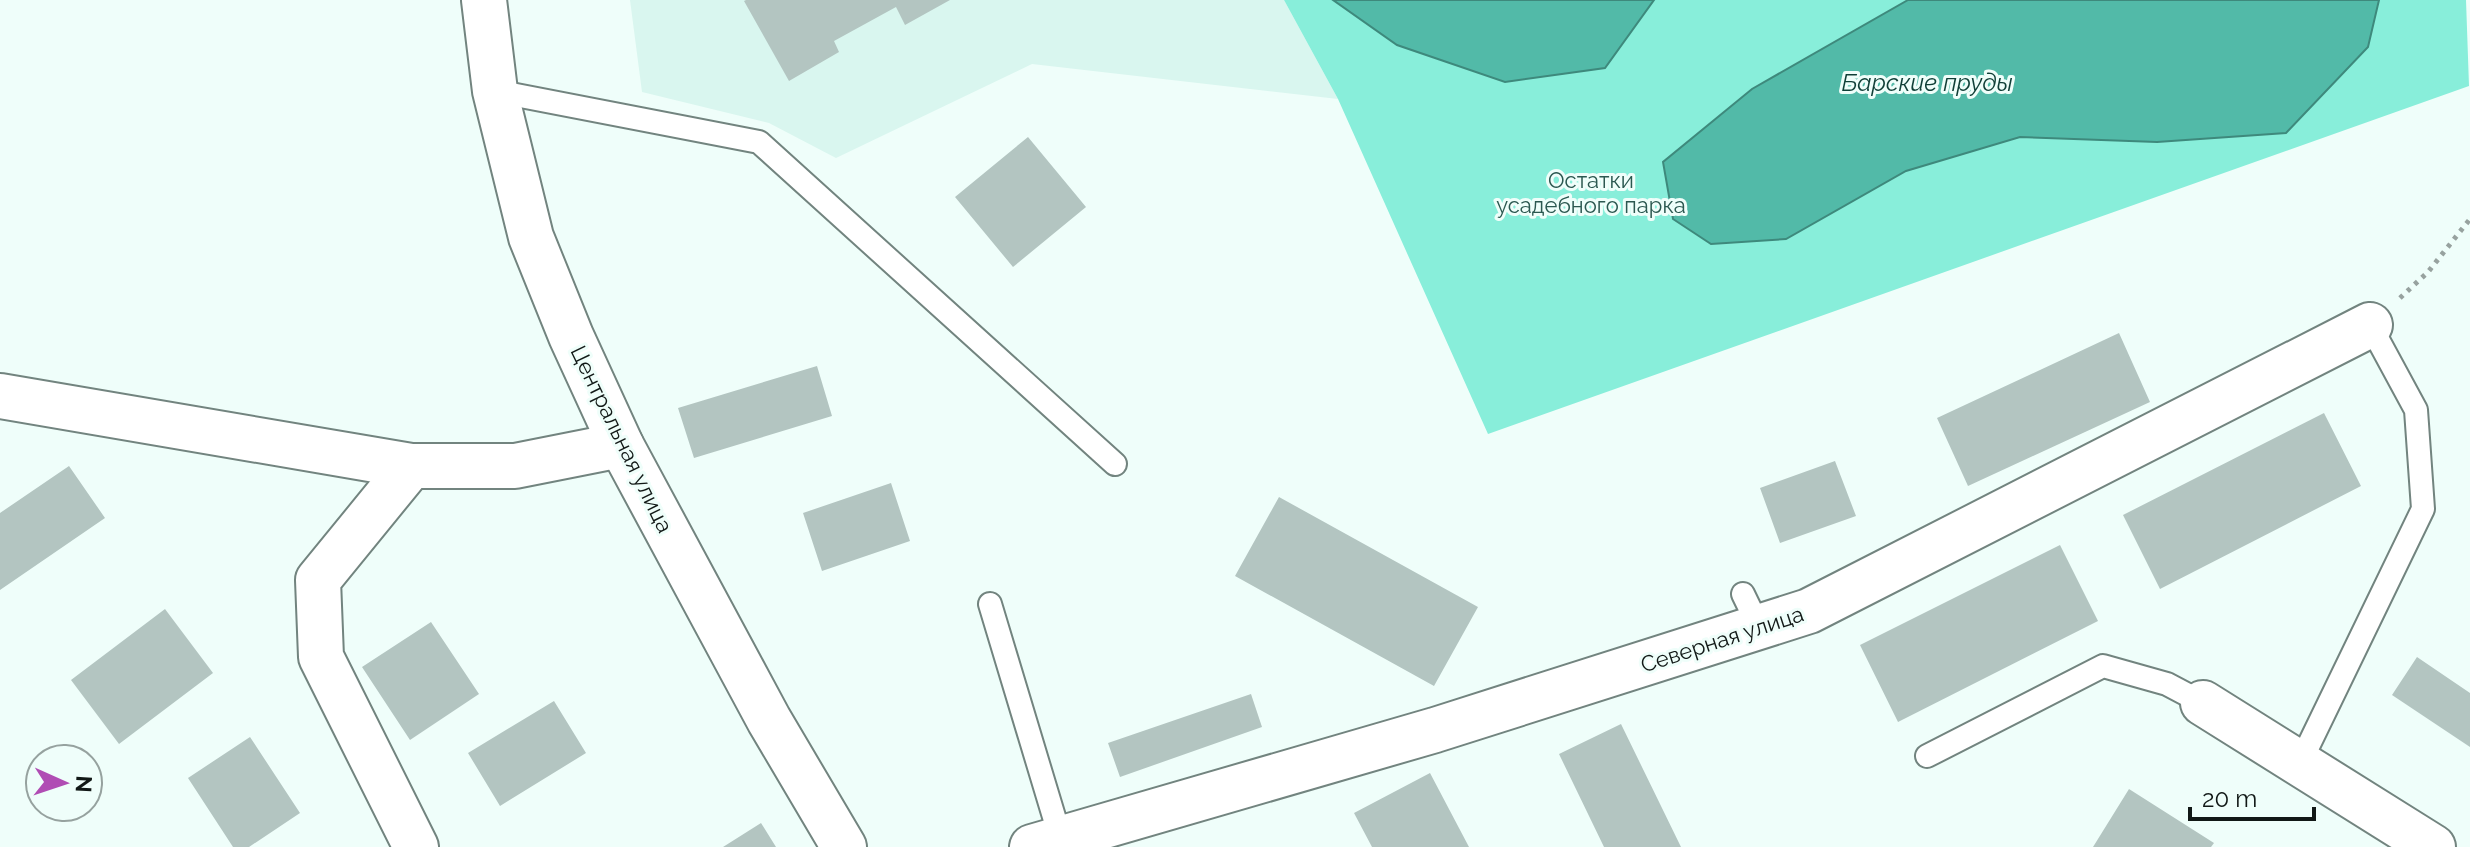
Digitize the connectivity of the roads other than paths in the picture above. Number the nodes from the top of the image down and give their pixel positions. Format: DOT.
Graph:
graph roads {
  1 [pos="484,0"];
  2 [pos="495,91"];
  3 [pos="2370,325"];
  4 [pos="0,396"];
  5 [pos="621,445"];
  6 [pos="1115,464"];
  7 [pos="411,466"];
  8 [pos="990,604"];
  9 [pos="2203,703"];
  10 [pos="1927,756"];
  11 [pos="2299,765"];
  12 [pos="1046,844"];
  13 [pos="416,847"];
  14 [pos="844,847"];
  15 [pos="2433,847"];
  1 -- 2 [label="street, Центральная улица"];
  2 -- 5 [label="street, Центральная улица"];
  2 -- 6 [label="lane"];
  3 -- 11 [label="lane"];
  3 -- 12 [label="street, Северная улица"];
  4 -- 7 [label="street"];
  5 -- 7 [label="street"];
  5 -- 14 [label="street, Центральная улица"];
  7 -- 13 [label="street"];
  8 -- 12 [label="lane"];
  9 -- 10 [label="lane"];
  9 -- 11 [label="street"];
  11 -- 15 [label="street"];
}
